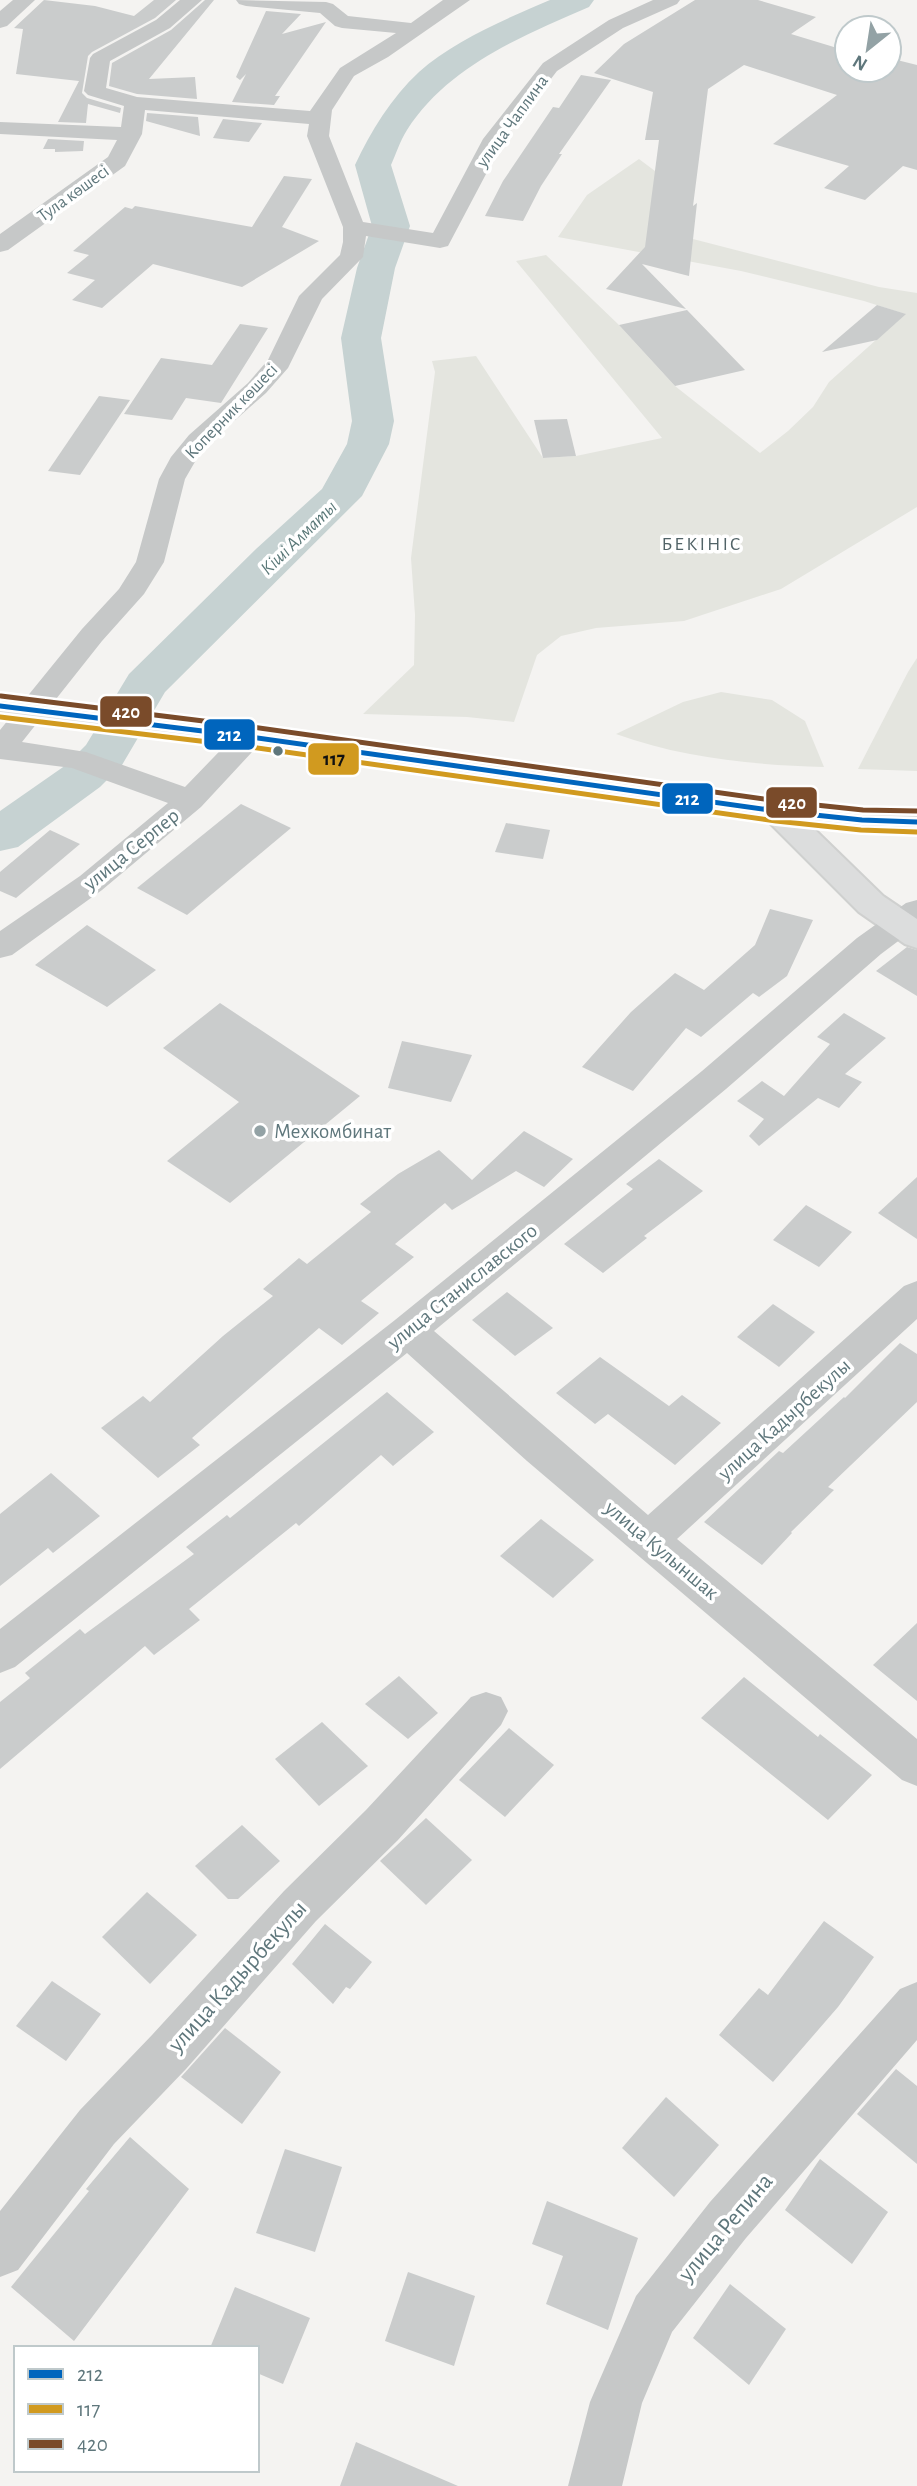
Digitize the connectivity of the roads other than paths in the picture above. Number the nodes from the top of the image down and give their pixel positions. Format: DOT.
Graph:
graph roads {
  1 [pos="25,0"];
  2 [pos="192,0"];
  3 [pos="246,0"];
  4 [pos="460,0"];
  5 [pos="670,0"];
  6 [pos="0,22"];
  7 [pos="414,29"];
  8 [pos="135,103"];
  9 [pos="320,118"];
  10 [pos="0,128"];
  11 [pos="131,134"];
  12 [pos="364,229"];
  13 [pos="0,245"];
  14 [pos="0,706"];
  15 [pos="31,709"];
  16 [pos="251,737"];
  17 [pos="1,749"];
  18 [pos="190,800"];
  19 [pos="777,811"];
  20 [pos="917,822"];
  21 [pos="910,924"];
  22 [pos="0,947"];
  23 [pos="917,1296"];
  24 [pos="408,1331"];
  25 [pos="649,1540"];
  26 [pos="0,1654"];
  27 [pos="486,1711"];
  28 [pos="917,1766"];
  29 [pos="917,2005"];
  30 [pos="0,2252"];
  31 [pos="595,2486"];
  1 -- 6 [label="street"];
  2 -- 8 [label="street"];
  3 -- 7 [label="street"];
  4 -- 7 [label="street"];
  5 -- 12 [label="street, улица Чаплина"];
  7 -- 9 [label="street"];
  8 -- 9 [label="street"];
  8 -- 11 [label="street, Тула көшесі"];
  9 -- 12 [label="street"];
  10 -- 11 [label="street"];
  11 -- 13 [label="street, Тула көшесі"];
  12 -- 15 [label="street, Коперник көшесі"];
  14 -- 15 [label="main road"];
  15 -- 16 [label="main road"];
  15 -- 17 [label="street, Коперник көшесі"];
  16 -- 18 [label="street, улица Серпер"];
  16 -- 19 [label="main road"];
  17 -- 18 [label="street"];
  18 -- 22 [label="street, улица Серпер"];
  19 -- 20 [label="main road"];
  19 -- 21 [label="main road"];
  21 -- 24 [label="street, улица Станиславского"];
  23 -- 25 [label="street, улица Кадырбекулы"];
  24 -- 25 [label="street, улица Кулыншак"];
  24 -- 26 [label="street, улица Станиславского"];
  25 -- 28 [label="street, улица Кулыншак"];
  27 -- 30 [label="street, улица Кадырбекулы"];
  29 -- 31 [label="street, улица Репина"];
}
